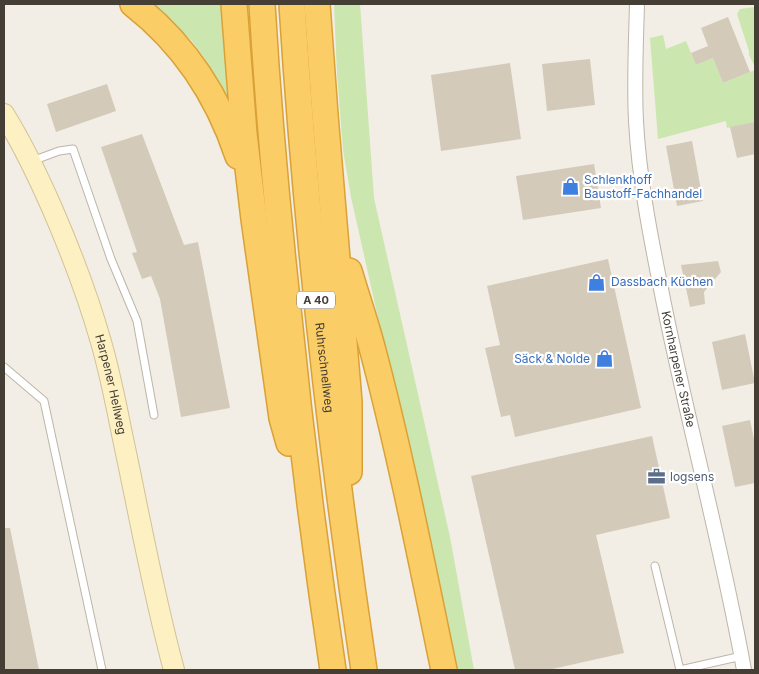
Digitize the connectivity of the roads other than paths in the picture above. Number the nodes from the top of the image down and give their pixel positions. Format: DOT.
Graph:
graph roads {
  1 [pos="133,4"];
  2 [pos="234,4"];
  3 [pos="262,4"];
  4 [pos="292,4"];
  5 [pos="318,4"];
  6 [pos="637,4"];
  7 [pos="4,114"];
  8 [pos="30,162"];
  9 [pos="332,201"];
  10 [pos="254,219"];
  11 [pos="4,366"];
  12 [pos="154,415"];
  13 [pos="310,512"];
  14 [pos="655,566"];
  15 [pos="352,594"];
  16 [pos="743,663"];
  17 [pos="705,667"];
  18 [pos="102,670"];
  19 [pos="174,670"];
  20 [pos="333,670"];
  21 [pos="364,670"];
  22 [pos="444,670"];
  23 [pos="680,670"];
  1 -- 10 [label="highway"];
  2 -- 10 [label="highway"];
  3 -- 13 [label="highway, A 40"];
  4 -- 15 [label="highway, Ruhrschnellweg / A 40"];
  5 -- 9 [label="highway"];
  6 -- 16 [label="street, Kornharpener Straße"];
  7 -- 8 [label="main road, Harpener Hellweg"];
  8 -- 12 [label="lane"];
  8 -- 19 [label="main road, Harpener Hellweg"];
  9 -- 15 [label="highway"];
  9 -- 22 [label="highway"];
  10 -- 13 [label="highway"];
  11 -- 18 [label="lane"];
  13 -- 20 [label="highway, A 40"];
  14 -- 23 [label="lane"];
  15 -- 21 [label="highway, Ruhrschnellweg / A 40"];
  16 -- 17 [label="lane"];
  17 -- 23 [label="lane"];
}
